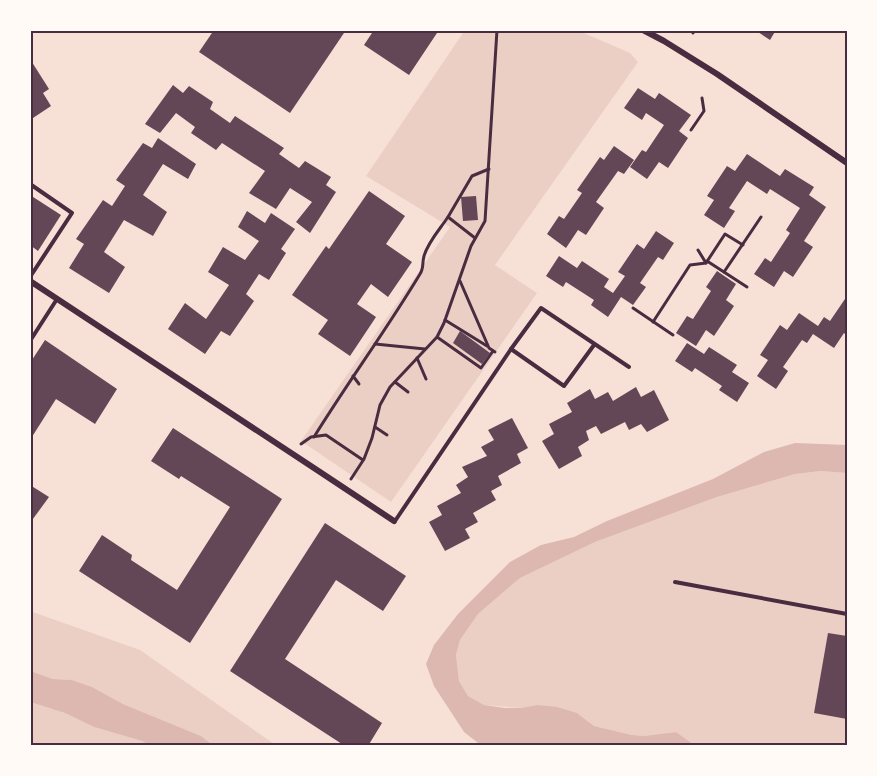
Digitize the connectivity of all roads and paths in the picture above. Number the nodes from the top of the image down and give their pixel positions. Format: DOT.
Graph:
graph roads {
  1 [pos="497,30"];
  2 [pos="643,30"];
  3 [pos="702,98"];
  4 [pos="691,130"];
  5 [pos="847,163"];
  6 [pos="489,169"];
  7 [pos="30,184"];
  8 [pos="447,217"];
  9 [pos="761,217"];
  10 [pos="476,238"];
  11 [pos="743,245"];
  12 [pos="698,250"];
  13 [pos="707,262"];
  14 [pos="724,272"];
  15 [pos="30,277"];
  16 [pos="459,279"];
  17 [pos="30,282"];
  18 [pos="747,287"];
  19 [pos="57,299"];
  20 [pos="633,308"];
  21 [pos="445,321"];
  22 [pos="653,322"];
  23 [pos="673,335"];
  24 [pos="437,337"];
  25 [pos="30,341"];
  26 [pos="375,344"];
  27 [pos="594,345"];
  28 [pos="488,347"];
  29 [pos="425,349"];
  30 [pos="511,349"];
  31 [pos="494,351"];
  32 [pos="417,358"];
  33 [pos="504,359"];
  34 [pos="629,367"];
  35 [pos="353,376"];
  36 [pos="426,379"];
  37 [pos="395,382"];
  38 [pos="359,384"];
  39 [pos="408,392"];
  40 [pos="375,427"];
  41 [pos="387,435"];
  42 [pos="314,437"];
  43 [pos="299,445"];
  44 [pos="363,460"];
  45 [pos="351,478"];
  46 [pos="394,521"];
  47 [pos="675,582"];
  48 [pos="847,614"];
  1 -- 6 [label="path"];
  2 -- 5 [label="street"];
  3 -- 4 [label="path"];
  6 -- 8 [label="path"];
  6 -- 10 [label="path"];
  7 -- 15 [label="lane"];
  8 -- 10 [label="path"];
  8 -- 26 [label="path"];
  9 -- 11 [label="path"];
  10 -- 16 [label="path"];
  11 -- 13 [label="path"];
  11 -- 14 [label="path"];
  12 -- 13 [label="path"];
  13 -- 14 [label="path"];
  13 -- 22 [label="path"];
  14 -- 18 [label="path"];
  16 -- 21 [label="path"];
  16 -- 28 [label="path"];
  17 -- 19 [label="street"];
  19 -- 25 [label="lane"];
  19 -- 46 [label="street"];
  20 -- 22 [label="path"];
  21 -- 24 [label="path"];
  21 -- 28 [label="path"];
  22 -- 23 [label="path"];
  24 -- 29 [label="path"];
  24 -- 31 [label="path"];
  26 -- 29 [label="path"];
  26 -- 35 [label="path"];
  27 -- 30 [label="lane"];
  27 -- 30 [label="lane"];
  27 -- 34 [label="lane"];
  28 -- 31 [label="path"];
  29 -- 32 [label="path"];
  30 -- 33 [label="lane"];
  31 -- 33 [label="path"];
  32 -- 36 [label="path"];
  32 -- 37 [label="path"];
  33 -- 46 [label="lane"];
  35 -- 38 [label="path"];
  35 -- 42 [label="path"];
  37 -- 39 [label="path"];
  37 -- 40 [label="path"];
  40 -- 41 [label="path"];
  40 -- 44 [label="path"];
  42 -- 43 [label="path"];
  42 -- 44 [label="path"];
  44 -- 45 [label="path"];
  47 -- 48 [label="lane"];
}
